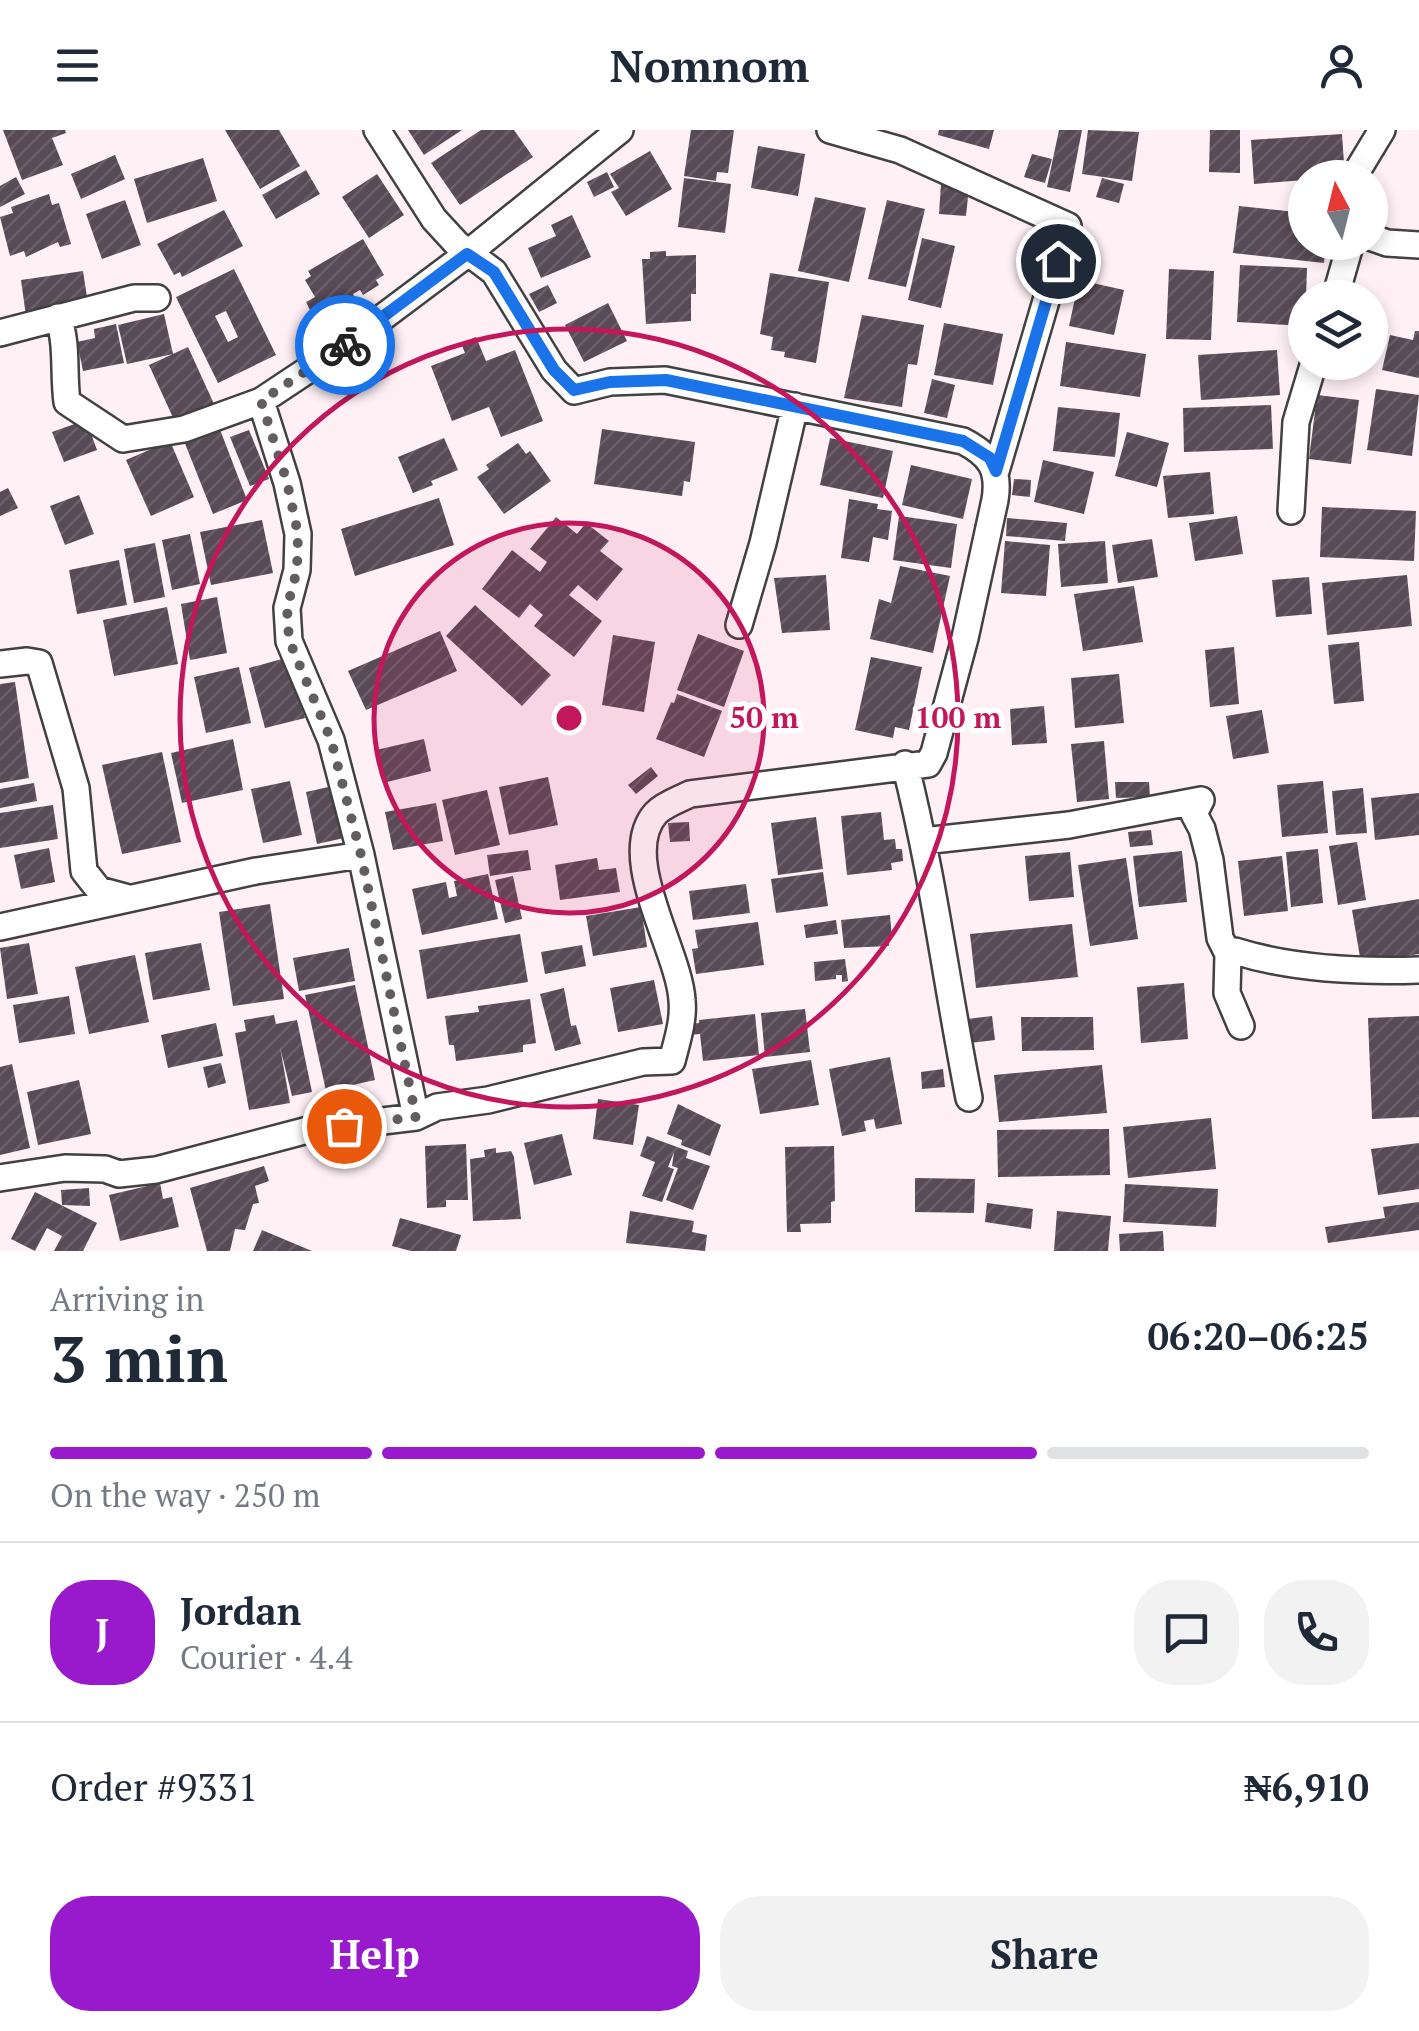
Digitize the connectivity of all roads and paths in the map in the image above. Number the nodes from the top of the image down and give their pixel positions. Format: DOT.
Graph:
graph roads {
  1 [pos="377,130"];
  2 [pos="620,130"];
  3 [pos="830,130"];
  4 [pos="1382,130"];
  5 [pos="1364,160"];
  6 [pos="1388,243"];
  7 [pos="1419,245"];
  8 [pos="467,254"];
  9 [pos="157,298"];
  10 [pos="58,317"];
  11 [pos="0,333"];
  12 [pos="1309,380"];
  13 [pos="261,401"];
  14 [pos="794,406"];
  15 [pos="996,471"];
  16 [pos="1292,512"];
  17 [pos="739,625"];
  18 [pos="0,664"];
  19 [pos="905,764"];
  20 [pos="923,841"];
  21 [pos="361,855"];
  22 [pos="125,897"];
  23 [pos="0,926"];
  24 [pos="1228,954"];
  25 [pos="1419,970"];
  26 [pos="1241,1026"];
  27 [pos="969,1098"];
  28 [pos="416,1117"];
  29 [pos="0,1178"];
  1 -- 8 [label="street"];
  2 -- 8 [label="street"];
  3 -- 15 [label="street"];
  4 -- 5 [label="street"];
  6 -- 7 [label="street"];
  8 -- 13 [label="street"];
  8 -- 14 [label="street"];
  9 -- 10 [label="street"];
  10 -- 11 [label="street"];
  10 -- 13 [label="street"];
  12 -- 16 [label="street"];
  13 -- 21 [label="street"];
  14 -- 15 [label="street"];
  14 -- 17 [label="street"];
  15 -- 19 [label="street"];
  18 -- 22 [label="street"];
  19 -- 20 [label="street"];
  19 -- 28 [label="street"];
  20 -- 24 [label="street"];
  20 -- 27 [label="street"];
  21 -- 22 [label="street"];
  21 -- 28 [label="street"];
  22 -- 23 [label="street"];
  24 -- 25 [label="street"];
  24 -- 26 [label="street"];
  28 -- 29 [label="street"];
}
